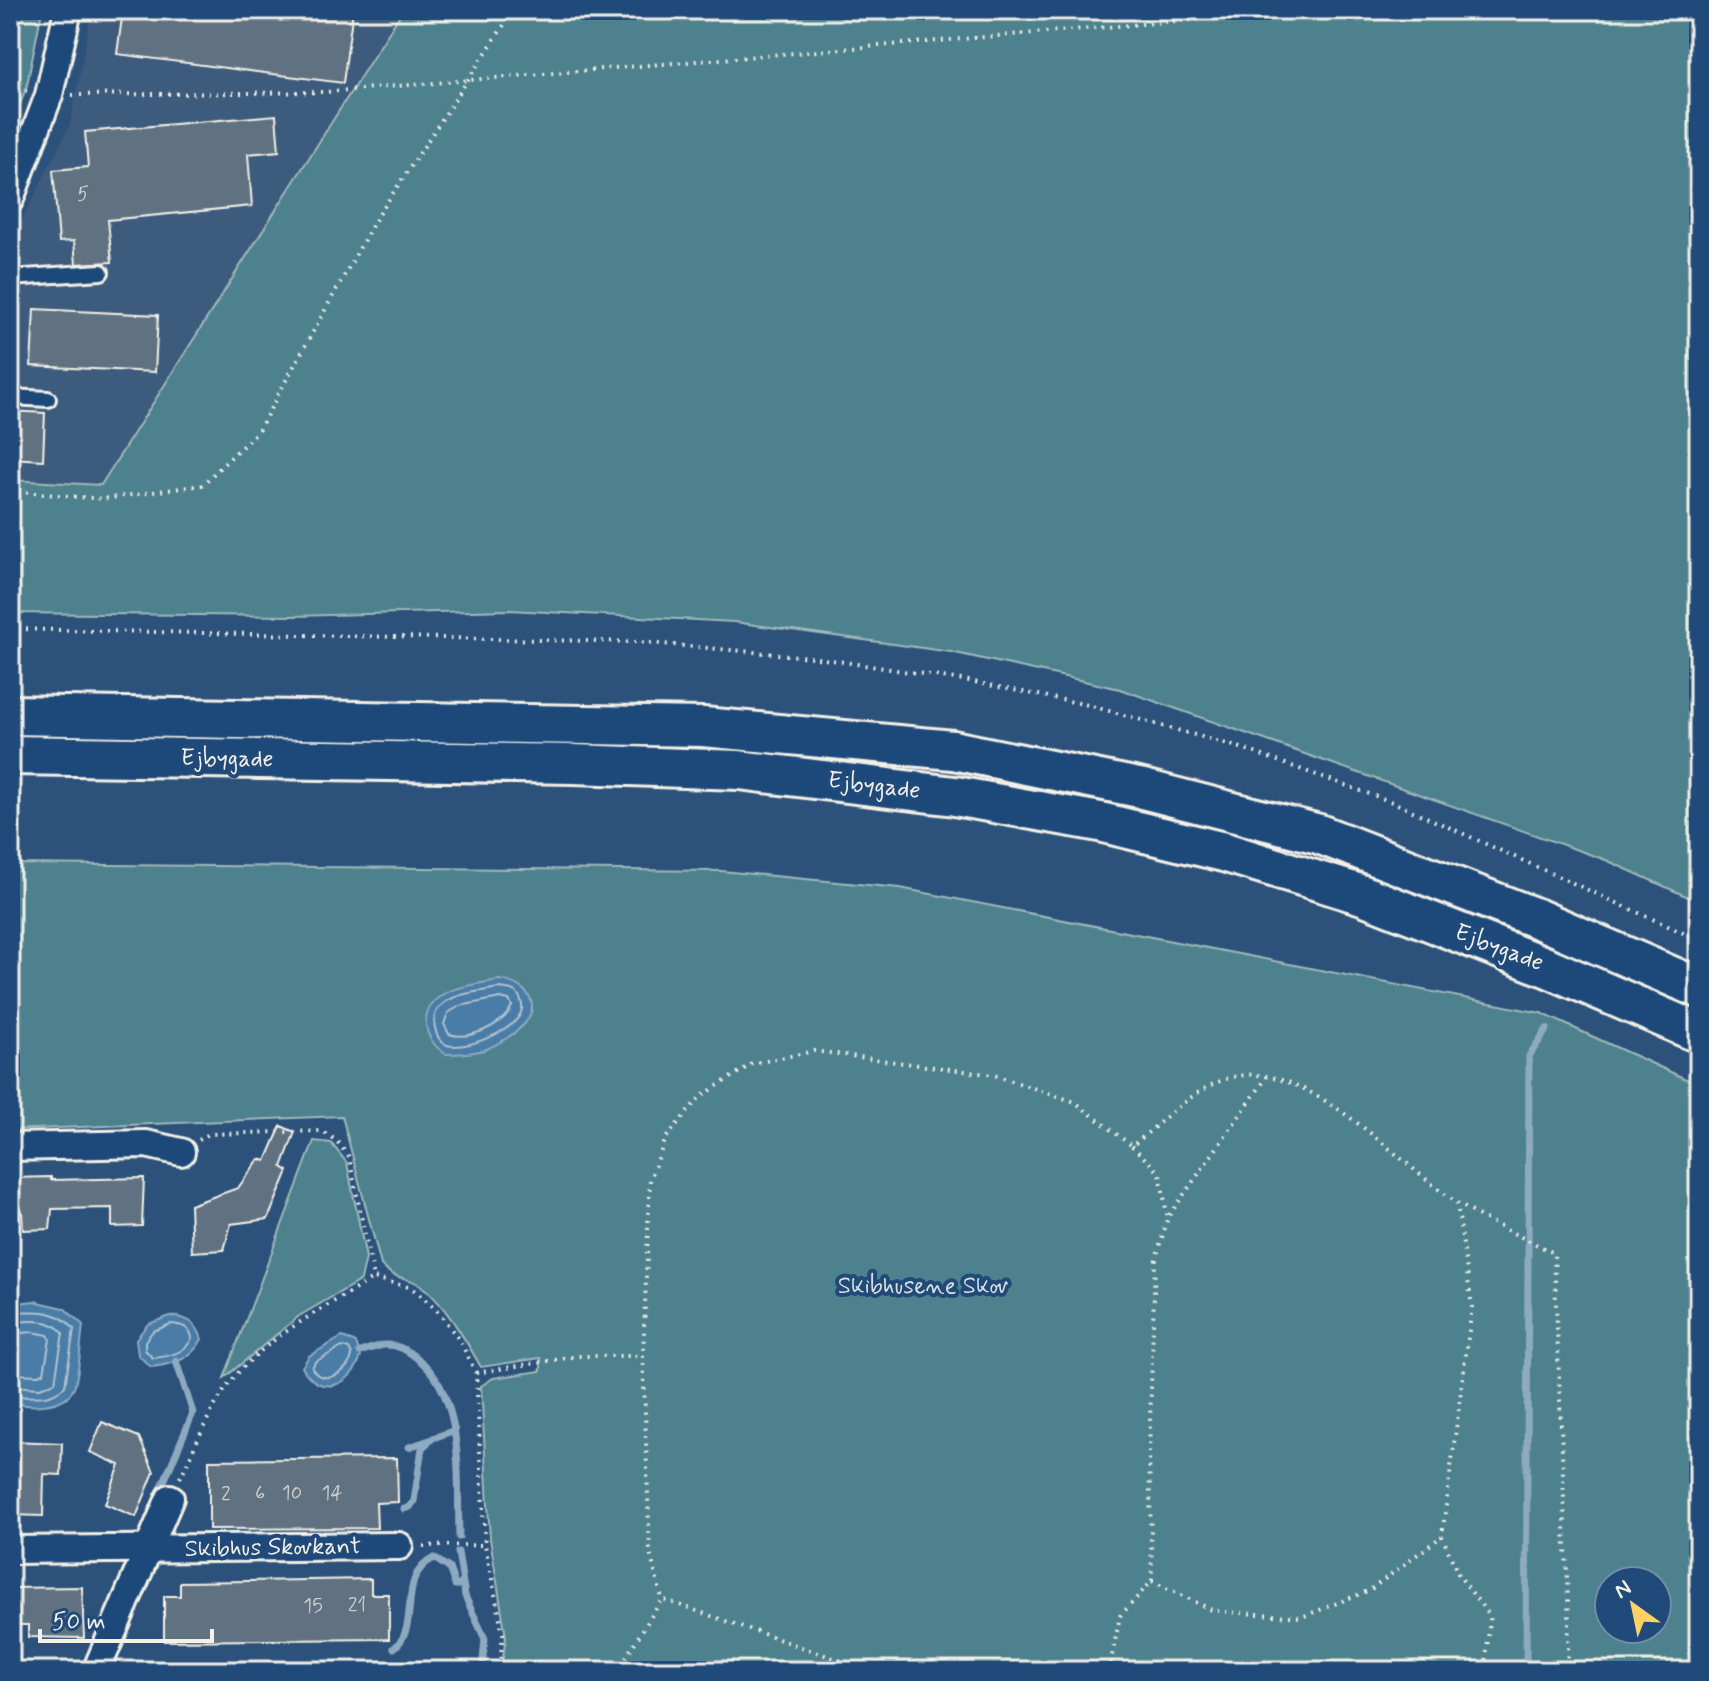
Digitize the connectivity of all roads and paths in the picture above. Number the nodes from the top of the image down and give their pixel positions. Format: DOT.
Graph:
graph roads {
  1 [pos="68,10"];
  2 [pos="514,10"];
  3 [pos="1310,10"];
  4 [pos="466,80"];
  5 [pos="49,95"];
  6 [pos="10,199"];
  7 [pos="101,272"];
  8 [pos="10,278"];
  9 [pos="10,397"];
  10 [pos="48,399"];
  11 [pos="10,491"];
  12 [pos="10,715"];
  13 [pos="10,755"];
  14 [pos="1699,988"];
  15 [pos="1699,1033"];
  16 [pos="1267,1077"];
  17 [pos="1132,1146"];
  18 [pos="10,1147"];
  19 [pos="181,1152"];
  20 [pos="1457,1203"];
  21 [pos="1168,1217"];
  22 [pos="374,1278"];
  23 [pos="643,1356"];
  24 [pos="476,1373"];
  25 [pos="170,1498"];
  26 [pos="1442,1536"];
  27 [pos="485,1545"];
  28 [pos="399,1546"];
  29 [pos="10,1550"];
  30 [pos="147,1550"];
  31 [pos="1152,1581"];
  32 [pos="662,1599"];
  33 [pos="96,1671"];
  34 [pos="499,1671"];
  35 [pos="617,1671"];
  36 [pos="871,1671"];
  37 [pos="1109,1671"];
  38 [pos="1485,1671"];
  39 [pos="1567,1671"];
  1 -- 5 [label="street"];
  2 -- 4 [label="path"];
  3 -- 4 [label="path"];
  4 -- 5 [label="path"];
  4 -- 11 [label="path"];
  5 -- 6 [label="street"];
  7 -- 8 [label="lane"];
  9 -- 10 [label="lane"];
  12 -- 14 [label="main road, Ejbygade"];
  13 -- 15 [label="main road, Ejbygade"];
  16 -- 17 [label="path"];
  16 -- 20 [label="path"];
  16 -- 21 [label="path"];
  17 -- 21 [label="path"];
  17 -- 23 [label="path"];
  18 -- 19 [label="street"];
  19 -- 22 [label="path"];
  20 -- 26 [label="path"];
  20 -- 39 [label="path"];
  21 -- 31 [label="path"];
  22 -- 24 [label="path"];
  22 -- 25 [label="path"];
  23 -- 24 [label="path"];
  23 -- 32 [label="path"];
  24 -- 27 [label="path"];
  25 -- 30 [label="street"];
  26 -- 31 [label="path"];
  26 -- 38 [label="path"];
  27 -- 28 [label="path"];
  27 -- 34 [label="path"];
  28 -- 30 [label="street, Skibhus Skovkant"];
  29 -- 30 [label="street, Skibhus Skovkant"];
  30 -- 33 [label="street"];
  31 -- 37 [label="path"];
  32 -- 35 [label="path"];
  32 -- 36 [label="path"];
}
